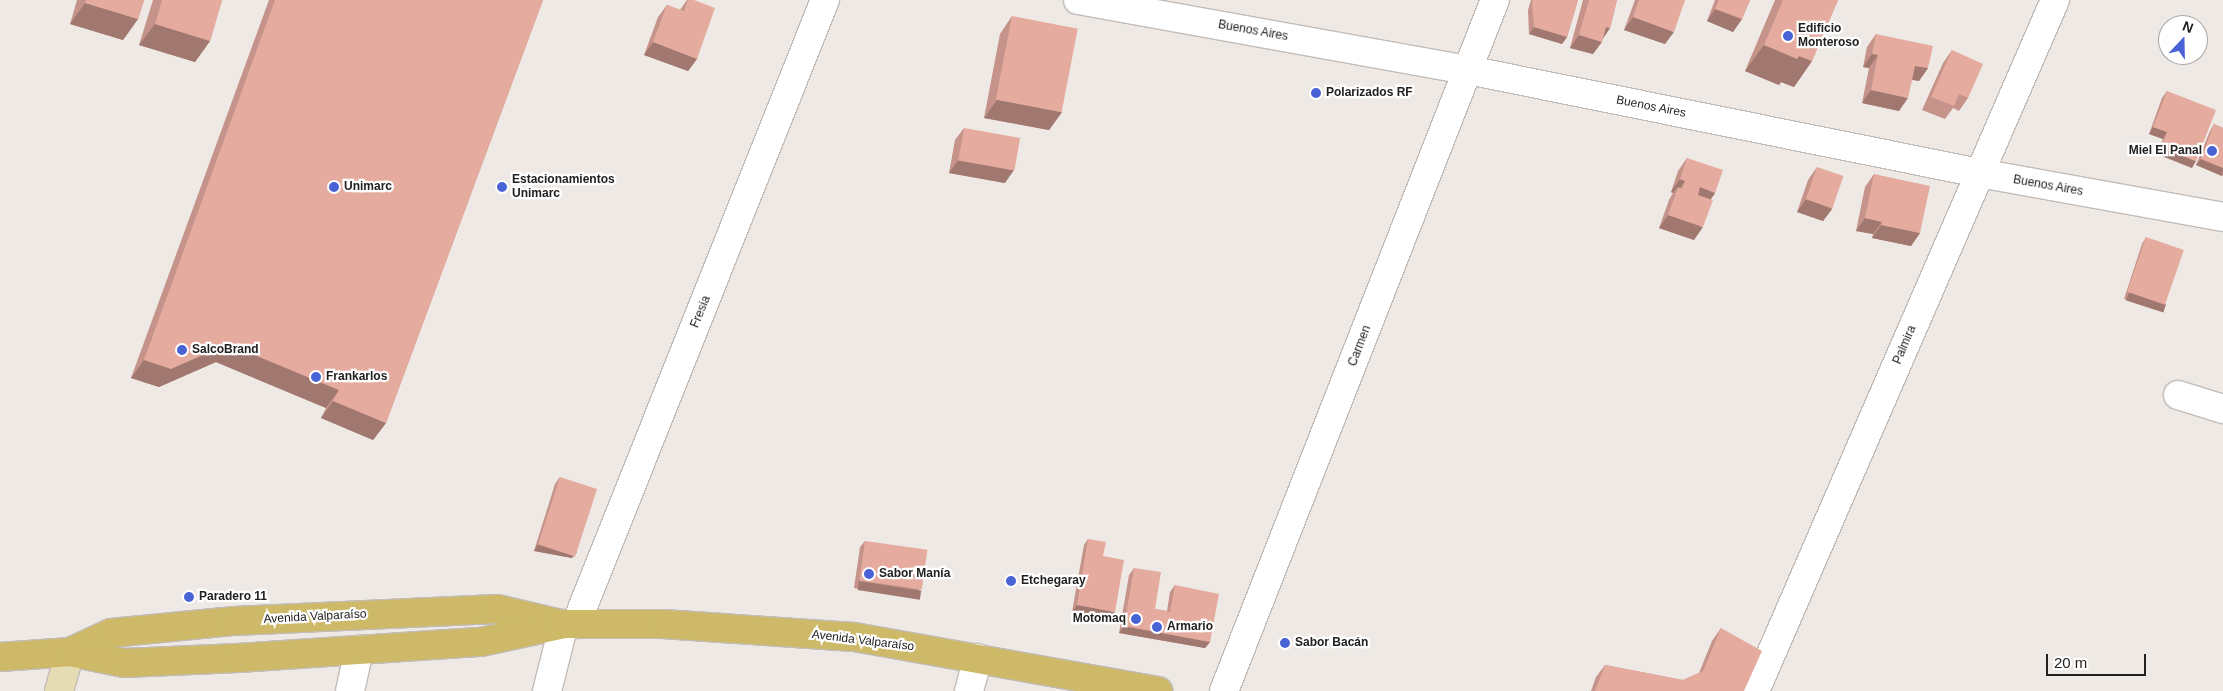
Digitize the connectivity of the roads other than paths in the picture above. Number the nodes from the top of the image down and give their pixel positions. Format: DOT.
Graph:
graph roads {
  1 [pos="825,0"];
  2 [pos="1078,0"];
  3 [pos="1495,0"];
  4 [pos="2054,0"];
  5 [pos="1468,70"];
  6 [pos="1979,173"];
  7 [pos="2223,217"];
  8 [pos="2178,395"];
  9 [pos="2223,409"];
  10 [pos="570,624"];
  11 [pos="359,650"];
  12 [pos="70,652"];
  13 [pos="0,657"];
  14 [pos="978,658"];
  15 [pos="59,691"];
  16 [pos="350,691"];
  17 [pos="547,691"];
  18 [pos="970,691"];
  19 [pos="1158,691"];
  20 [pos="1224,691"];
  21 [pos="1756,691"];
  1 -- 10 [label="street, Fresia"];
  2 -- 5 [label="street, Buenos Aires"];
  3 -- 5 [label="street, Carmen"];
  4 -- 6 [label="street, Palmira"];
  5 -- 6 [label="street, Buenos Aires"];
  5 -- 20 [label="street, Carmen"];
  6 -- 7 [label="street, Buenos Aires"];
  6 -- 21 [label="street, Palmira"];
  8 -- 9 [label="street"];
  10 -- 11 [label="main road, Avenida Valparaíso"];
  10 -- 12 [label="main road, Avenida Valparaíso"];
  10 -- 14 [label="main road, Avenida Valparaíso"];
  10 -- 17 [label="street, Fresia"];
  11 -- 12 [label="main road, Avenida Valparaíso"];
  11 -- 16 [label="street"];
  12 -- 13 [label="main road, Avenida Valparaíso"];
  12 -- 15 [label="street"];
  14 -- 18 [label="street"];
  14 -- 19 [label="main road, Avenida Valparaíso"];
}
